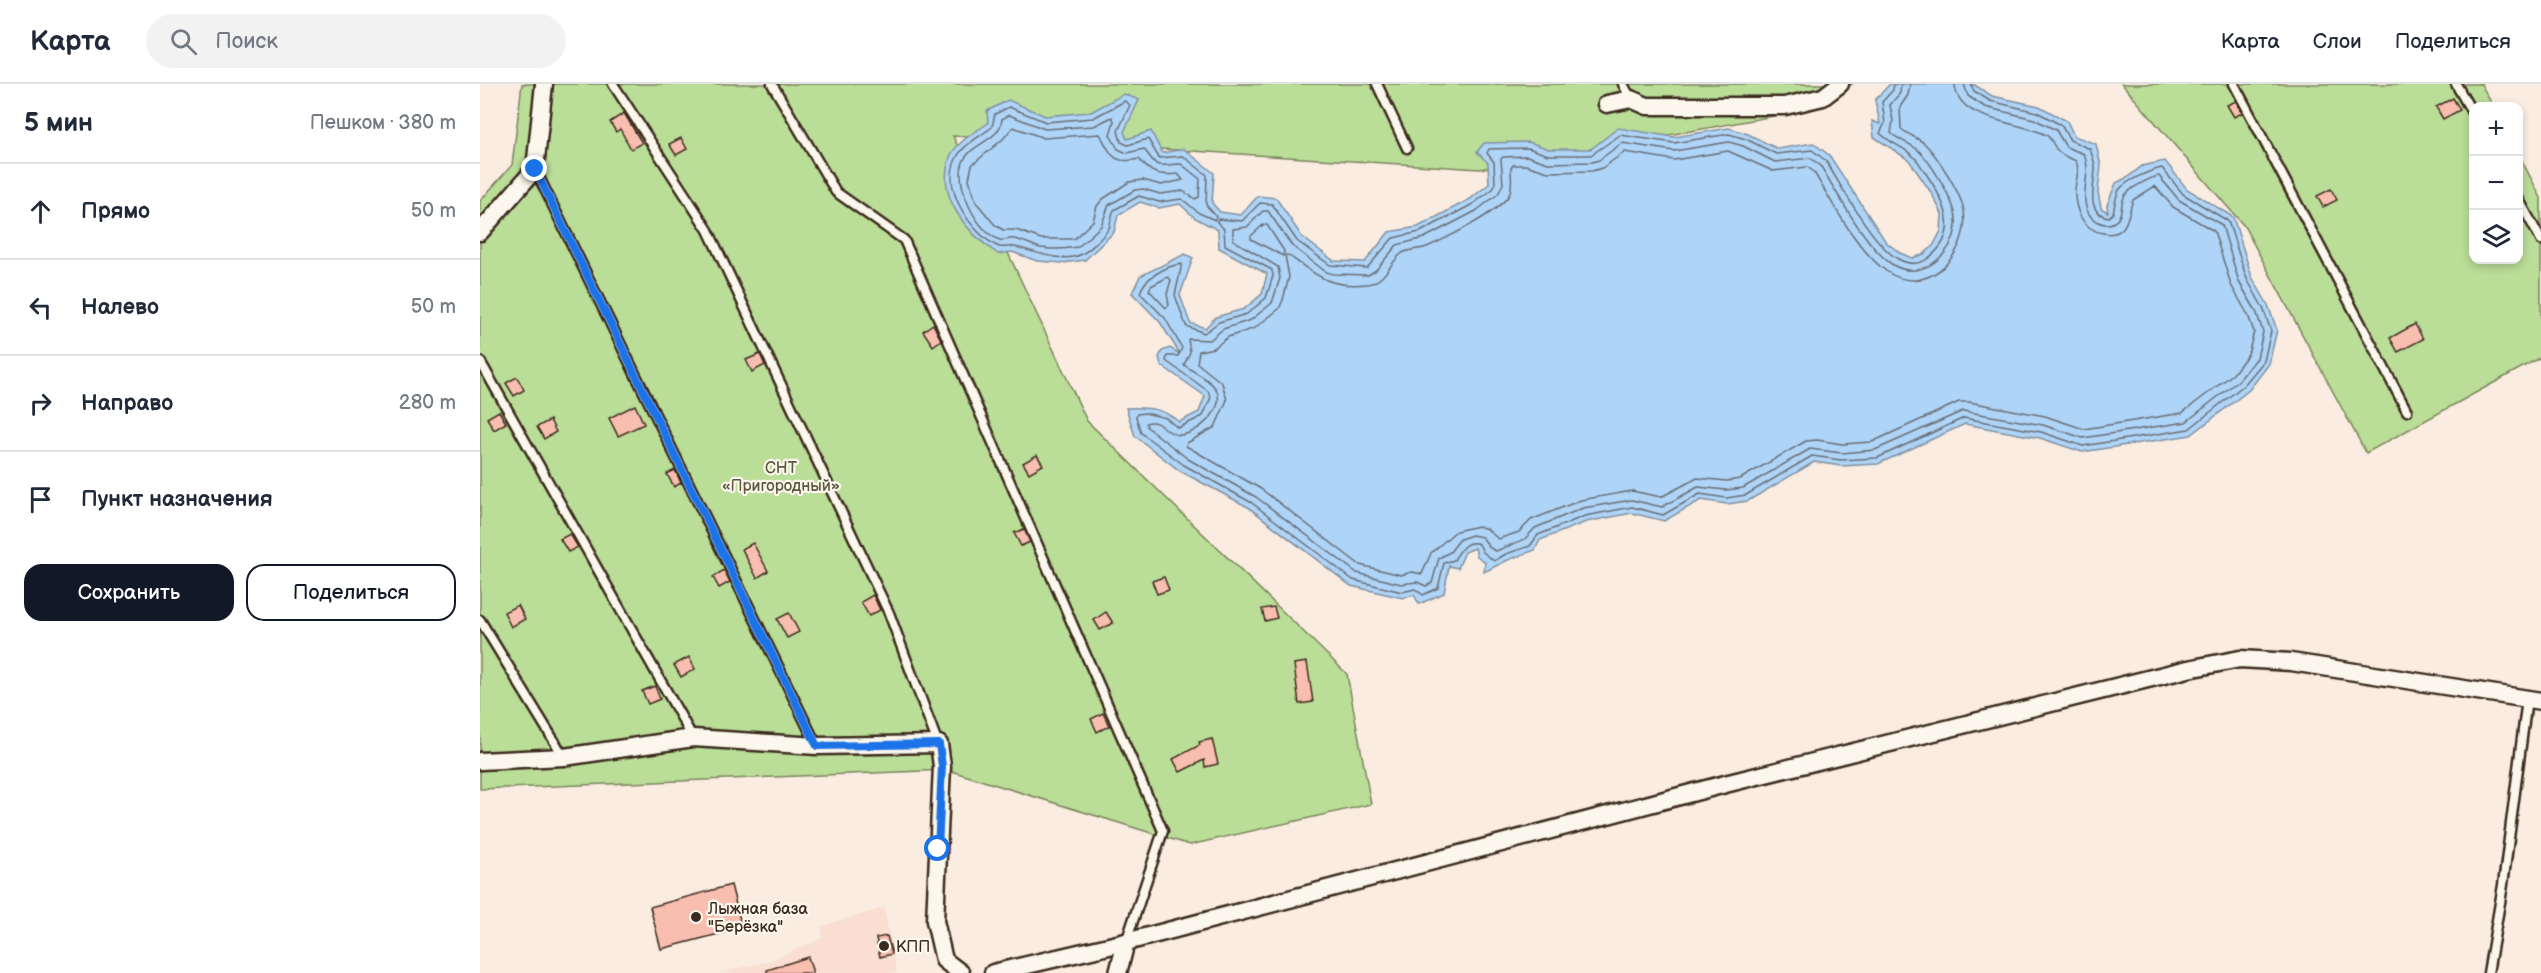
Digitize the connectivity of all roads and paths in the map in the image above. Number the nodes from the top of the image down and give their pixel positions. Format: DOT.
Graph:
graph roads {
  1 [pos="544,84"];
  2 [pos="613,84"];
  3 [pos="772,84"];
  4 [pos="1377,84"];
  5 [pos="1840,84"];
  6 [pos="2234,84"];
  7 [pos="2456,84"];
  8 [pos="1627,91"];
  9 [pos="1607,104"];
  10 [pos="2469,107"];
  11 [pos="1407,147"];
  12 [pos="535,169"];
  13 [pos="2523,207"];
  14 [pos="480,232"];
  15 [pos="2541,240"];
  16 [pos="480,361"];
  17 [pos="2407,411"];
  18 [pos="480,620"];
  19 [pos="2534,700"];
  20 [pos="693,738"];
  21 [pos="939,744"];
  22 [pos="817,746"];
  23 [pos="564,757"];
  24 [pos="480,761"];
  25 [pos="1126,942"];
  26 [pos="960,973"];
  27 [pos="993,973"];
  28 [pos="1118,973"];
  29 [pos="2488,973"];
  1 -- 12 [label="street"];
  2 -- 21 [label="lane"];
  3 -- 25 [label="lane"];
  4 -- 11 [label="lane"];
  5 -- 8 [label="street"];
  6 -- 17 [label="lane"];
  7 -- 10 [label="lane"];
  8 -- 9 [label="street"];
  12 -- 14 [label="street"];
  12 -- 22 [label="lane"];
  13 -- 15 [label="lane"];
  16 -- 20 [label="lane"];
  18 -- 23 [label="lane"];
  19 -- 25 [label="street"];
  19 -- 29 [label="lane"];
  20 -- 22 [label="street"];
  20 -- 23 [label="street"];
  21 -- 22 [label="street"];
  21 -- 26 [label="street"];
  23 -- 24 [label="street"];
  25 -- 27 [label="street"];
  25 -- 28 [label="street"];
}
